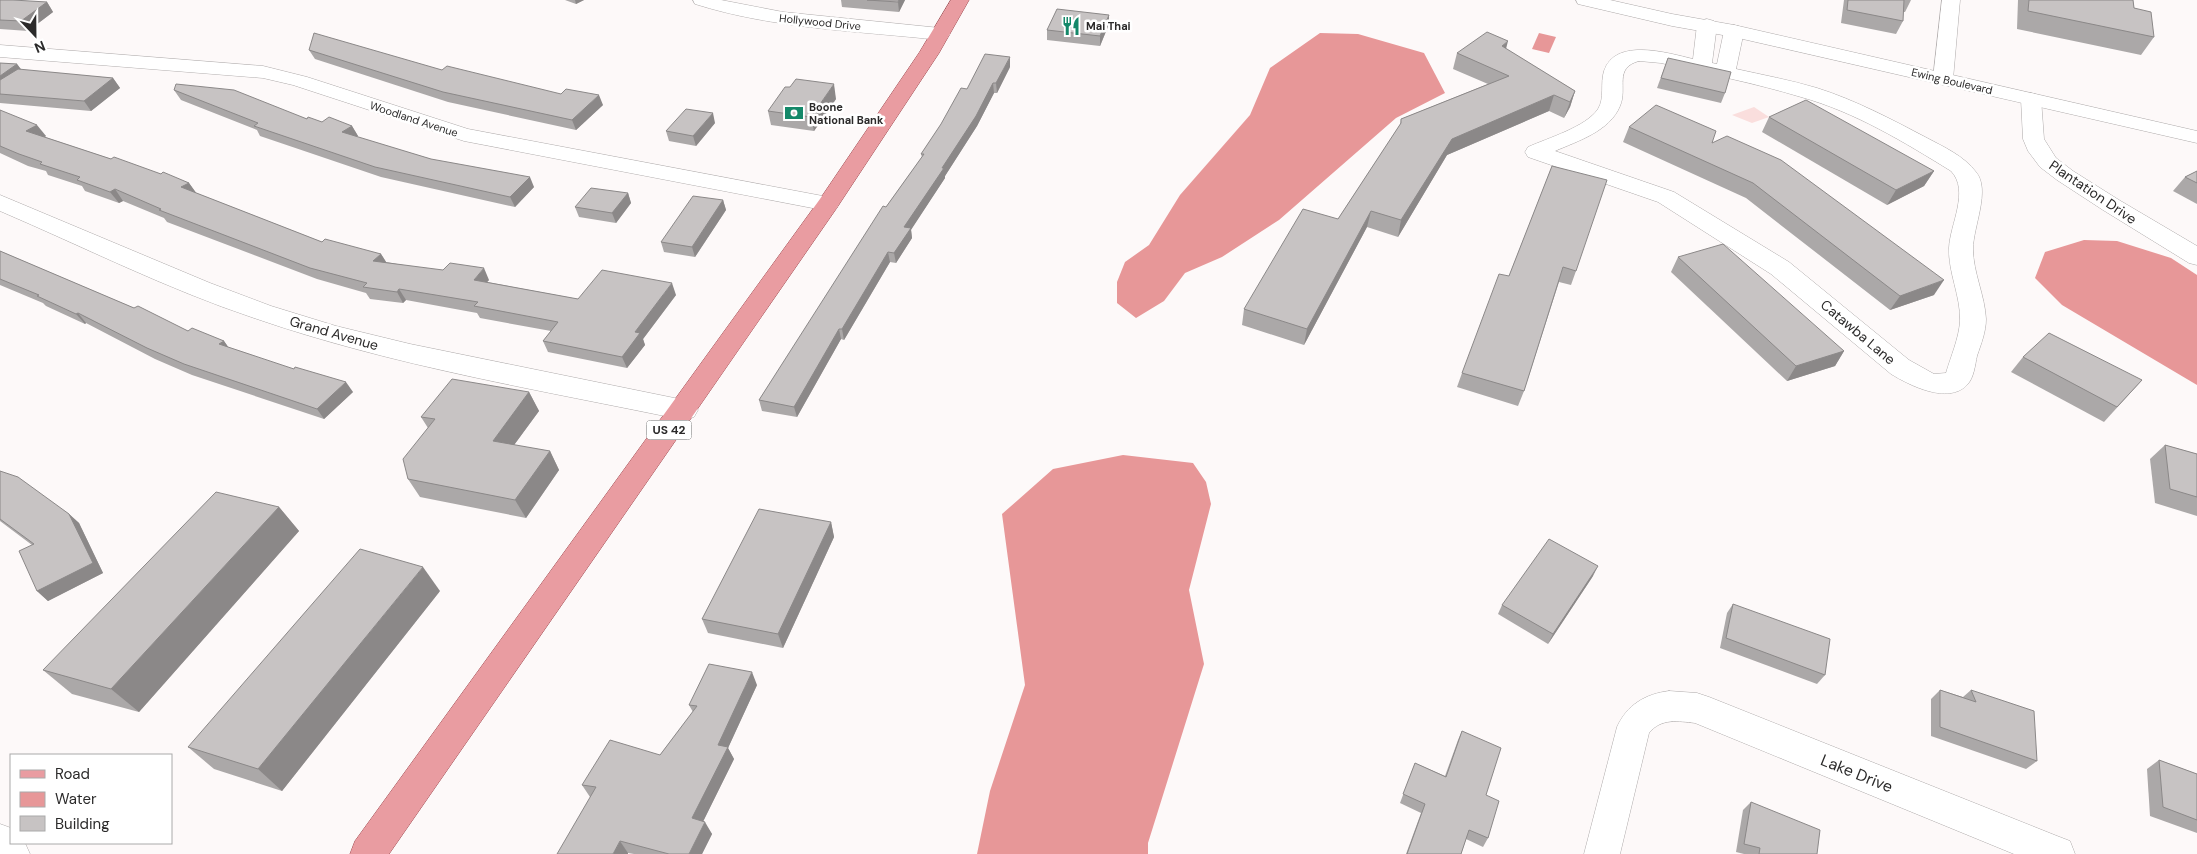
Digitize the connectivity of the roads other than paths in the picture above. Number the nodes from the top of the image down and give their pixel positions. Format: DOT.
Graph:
graph roads {
  1 [pos="702,0"];
  2 [pos="960,0"];
  3 [pos="1585,0"];
  4 [pos="1626,0"];
  5 [pos="1951,0"];
  6 [pos="1708,25"];
  7 [pos="1734,31"];
  8 [pos="940,34"];
  9 [pos="0,51"];
  10 [pos="1702,67"];
  11 [pos="1725,72"];
  12 [pos="1943,79"];
  13 [pos="2030,99"];
  14 [pos="2197,137"];
  15 [pos="0,202"];
  16 [pos="828,204"];
  17 [pos="2197,257"];
  18 [pos="684,410"];
  19 [pos="0,841"];
  20 [pos="12,854"];
  21 [pos="368,854"];
  22 [pos="1602,854"];
  23 [pos="2056,854"];
  1 -- 8 [label="street, Hollywood Drive"];
  2 -- 8 [label="main road, US 42"];
  3 -- 6 [label="street, Ewing Boulevard"];
  4 -- 6 [label="street, Ewing Boulevard"];
  5 -- 12 [label="street"];
  6 -- 7 [label="street, Ewing Boulevard"];
  6 -- 10 [label="street"];
  7 -- 11 [label="street"];
  7 -- 12 [label="street, Ewing Boulevard"];
  8 -- 16 [label="main road, US 42"];
  9 -- 16 [label="street, Woodland Avenue"];
  10 -- 11 [label="street, Catawba Lane"];
  10 -- 11 [label="street, Catawba Lane"];
  12 -- 13 [label="street, Ewing Boulevard"];
  13 -- 14 [label="street, Ewing Boulevard"];
  13 -- 17 [label="street, Plantation Drive"];
  15 -- 18 [label="street, Grand Avenue"];
  16 -- 18 [label="main road, US 42"];
  18 -- 21 [label="main road, US 42"];
  19 -- 20 [label="street"];
  22 -- 23 [label="street, Lake Drive"];
}
